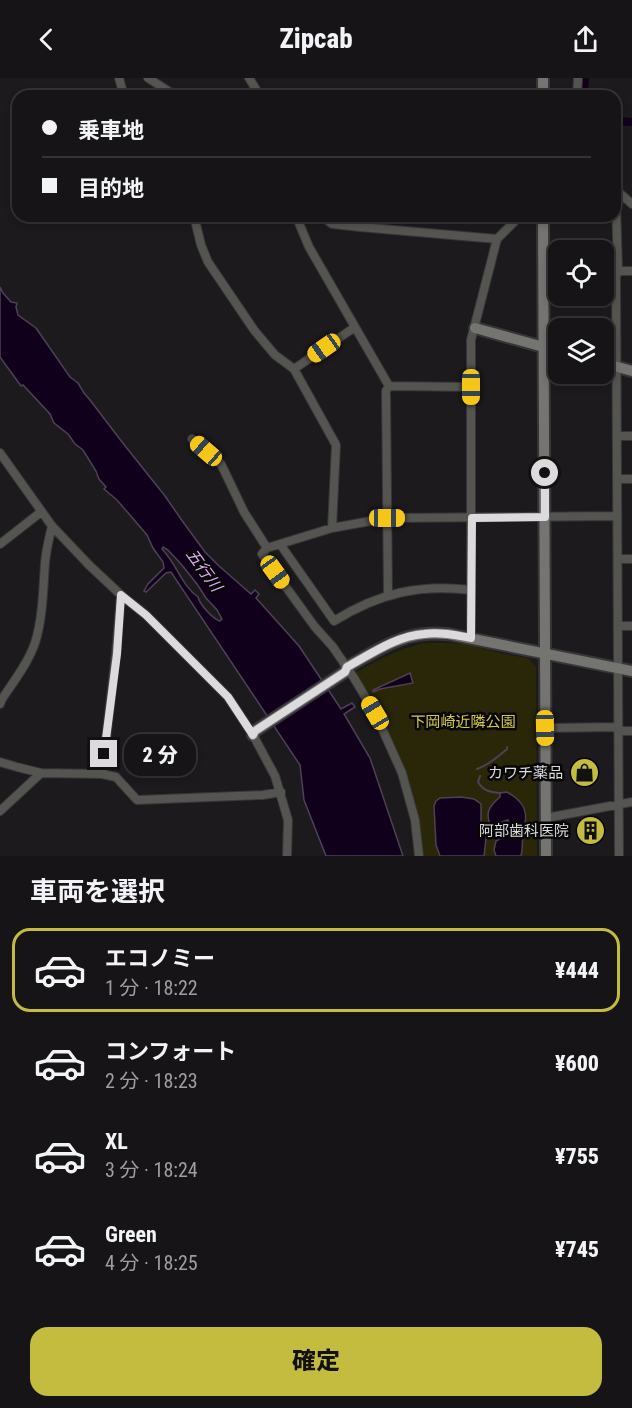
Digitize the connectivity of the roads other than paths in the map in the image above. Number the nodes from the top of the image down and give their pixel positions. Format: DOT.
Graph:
graph roads {
  1 [pos="148,78"];
  2 [pos="167,90"];
  3 [pos="621,194"];
  4 [pos="632,204"];
  5 [pos="195,222"];
  6 [pos="299,222"];
  7 [pos="330,222"];
  8 [pos="514,222"];
  9 [pos="543,222"];
  10 [pos="617,222"];
  11 [pos="497,239"];
  12 [pos="618,271"];
  13 [pos="632,271"];
  14 [pos="355,327"];
  15 [pos="475,328"];
  16 [pos="544,347"];
  17 [pos="548,348"];
  18 [pos="614,365"];
  19 [pos="617,366"];
  20 [pos="294,369"];
  21 [pos="632,371"];
  22 [pos="389,386"];
  23 [pos="471,387"];
  24 [pos="618,436"];
  25 [pos="632,436"];
  26 [pos="192,439"];
  27 [pos="0,453"];
  28 [pos="618,479"];
  29 [pos="632,479"];
  30 [pos="41,512"];
  31 [pos="617,516"];
  32 [pos="545,517"];
  33 [pos="387,518"];
  34 [pos="472,518"];
  35 [pos="52,526"];
  36 [pos="332,528"];
  37 [pos="0,543"];
  38 [pos="280,544"];
  39 [pos="267,548"];
  40 [pos="618,559"];
  41 [pos="632,559"];
  42 [pos="471,590"];
  43 [pos="121,595"];
  44 [pos="388,595"];
  45 [pos="618,626"];
  46 [pos="632,626"];
  47 [pos="471,638"];
  48 [pos="544,652"];
  49 [pos="618,668"];
  50 [pos="346,670"];
  51 [pos="632,670"];
  52 [pos="0,704"];
  53 [pos="545,728"];
  54 [pos="618,729"];
  55 [pos="632,731"];
  56 [pos="254,733"];
  57 [pos="0,762"];
  58 [pos="41,773"];
  59 [pos="102,774"];
  60 [pos="281,792"];
  61 [pos="632,802"];
  62 [pos="618,804"];
  63 [pos="0,811"];
  64 [pos="546,818"];
  65 [pos="287,856"];
  66 [pos="419,856"];
  67 [pos="546,856"];
  68 [pos="619,856"];
  1 -- 2 [label="street"];
  3 -- 4 [label="street"];
  5 -- 20 [label="street"];
  6 -- 14 [label="street"];
  7 -- 11 [label="street"];
  8 -- 11 [label="street"];
  9 -- 16 [label="street"];
  10 -- 12 [label="street"];
  11 -- 15 [label="street"];
  12 -- 13 [label="street"];
  12 -- 19 [label="street"];
  14 -- 20 [label="street"];
  14 -- 22 [label="street"];
  15 -- 16 [label="street"];
  15 -- 23 [label="street"];
  16 -- 17 [label="street"];
  16 -- 32 [label="street"];
  18 -- 19 [label="street"];
  19 -- 21 [label="street"];
  19 -- 24 [label="street"];
  20 -- 36 [label="street"];
  22 -- 23 [label="street"];
  22 -- 33 [label="street"];
  23 -- 34 [label="street"];
  24 -- 25 [label="street"];
  24 -- 28 [label="street"];
  26 -- 39 [label="street"];
  27 -- 30 [label="street"];
  28 -- 29 [label="street"];
  28 -- 31 [label="street"];
  30 -- 35 [label="street"];
  30 -- 37 [label="street"];
  31 -- 32 [label="street"];
  31 -- 40 [label="street"];
  32 -- 34 [label="street"];
  32 -- 48 [label="street"];
  33 -- 34 [label="street"];
  33 -- 36 [label="street"];
  33 -- 44 [label="street"];
  34 -- 42 [label="street"];
  35 -- 43 [label="street"];
  35 -- 52 [label="street"];
  36 -- 38 [label="street"];
  38 -- 39 [label="street"];
  38 -- 44 [label="street"];
  39 -- 50 [label="street"];
  40 -- 41 [label="street"];
  40 -- 45 [label="street"];
  42 -- 44 [label="street"];
  42 -- 47 [label="street"];
  43 -- 56 [label="street"];
  43 -- 59 [label="street"];
  45 -- 46 [label="street"];
  45 -- 49 [label="street"];
  47 -- 48 [label="street"];
  47 -- 50 [label="street"];
  48 -- 49 [label="street"];
  48 -- 53 [label="street"];
  49 -- 51 [label="street"];
  49 -- 54 [label="street"];
  50 -- 56 [label="street"];
  50 -- 66 [label="street"];
  53 -- 54 [label="street"];
  53 -- 64 [label="street"];
  54 -- 55 [label="street"];
  54 -- 62 [label="street"];
  56 -- 60 [label="street"];
  57 -- 58 [label="street"];
  58 -- 59 [label="street"];
  58 -- 63 [label="street"];
  59 -- 60 [label="street"];
  60 -- 65 [label="street"];
  61 -- 62 [label="street"];
  62 -- 64 [label="street"];
  62 -- 68 [label="street"];
  64 -- 67 [label="street"];
}
